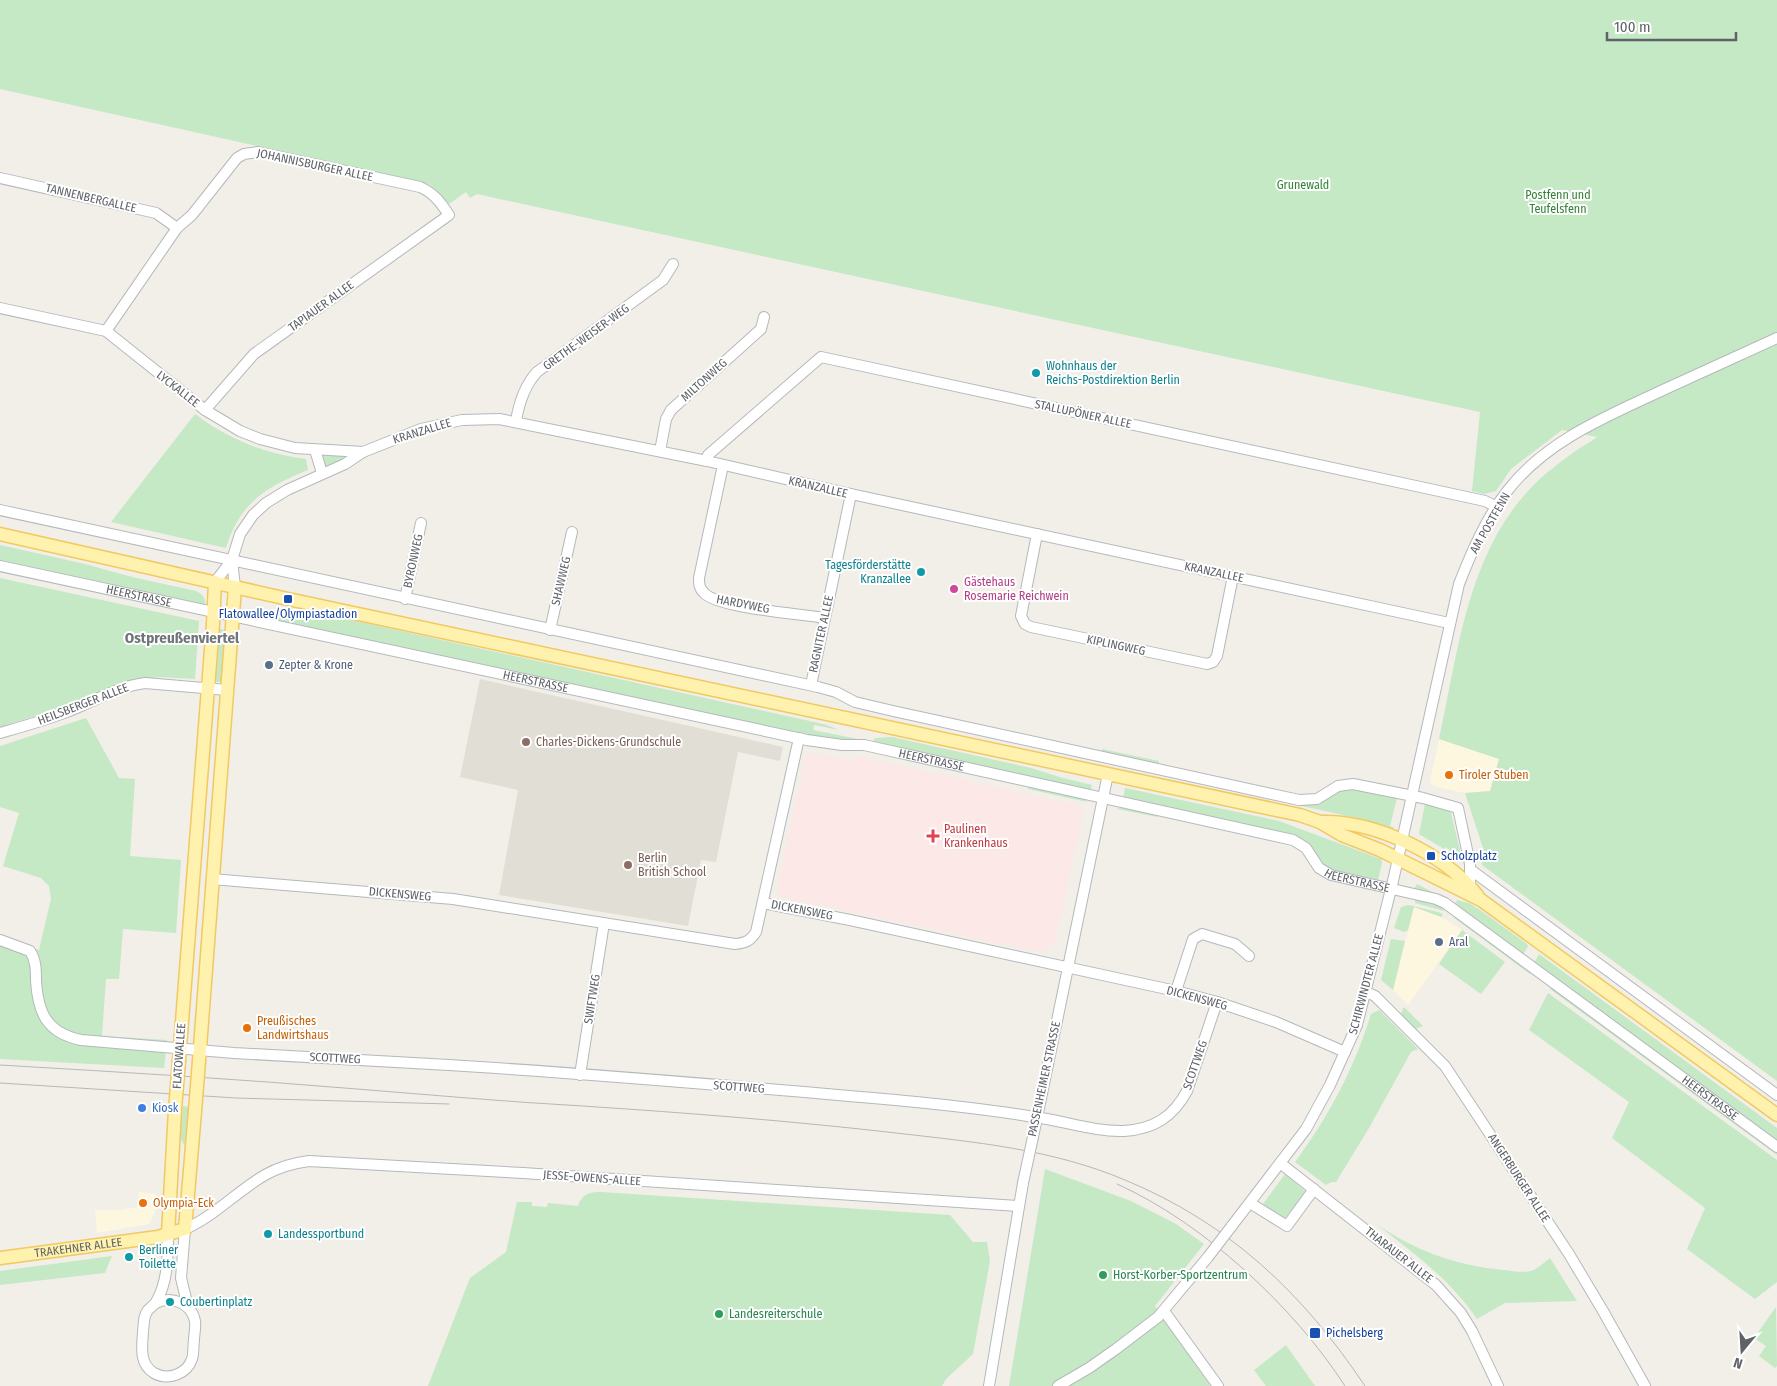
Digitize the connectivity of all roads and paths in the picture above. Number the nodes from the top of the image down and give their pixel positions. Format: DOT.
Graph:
graph roads {
  1 [pos="0,178"];
  2 [pos="449,215"];
  3 [pos="177,228"];
  4 [pos="673,264"];
  5 [pos="0,308"];
  6 [pos="764,317"];
  7 [pos="106,331"];
  8 [pos="1777,338"];
  9 [pos="205,410"];
  10 [pos="516,422"];
  11 [pos="315,450"];
  12 [pos="660,451"];
  13 [pos="363,452"];
  14 [pos="707,462"];
  15 [pos="723,465"];
  16 [pos="322,473"];
  17 [pos="851,494"];
  18 [pos="1497,507"];
  19 [pos="0,510"];
  20 [pos="422,523"];
  21 [pos="572,532"];
  22 [pos="0,534"];
  23 [pos="1037,534"];
  24 [pos="232,560"];
  25 [pos="0,566"];
  26 [pos="1233,576"];
  27 [pos="214,582"];
  28 [pos="235,587"];
  29 [pos="405,599"];
  30 [pos="214,612"];
  31 [pos="233,617"];
  32 [pos="825,618"];
  33 [pos="1449,623"];
  34 [pos="550,630"];
  35 [pos="811,685"];
  36 [pos="208,687"];
  37 [pos="228,690"];
  38 [pos="0,734"];
  39 [pos="799,738"];
  40 [pos="1108,774"];
  41 [pos="1412,795"];
  42 [pos="1103,798"];
  43 [pos="1320,822"];
  44 [pos="1402,840"];
  45 [pos="1398,858"];
  46 [pos="1471,870"];
  47 [pos="194,878"];
  48 [pos="212,879"];
  49 [pos="1470,887"];
  50 [pos="1391,889"];
  51 [pos="1481,900"];
  52 [pos="763,903"];
  53 [pos="604,923"];
  54 [pos="0,940"];
  55 [pos="1249,956"];
  56 [pos="1067,968"];
  57 [pos="1176,991"];
  58 [pos="1366,992"];
  59 [pos="1217,1002"];
  60 [pos="1345,1052"];
  61 [pos="179,1054"];
  62 [pos="199,1056"];
  63 [pos="580,1074"];
  64 [pos="1777,1096"];
  65 [pos="1777,1115"];
  66 [pos="1037,1117"];
  67 [pos="1777,1146"];
  68 [pos="1280,1163"];
  69 [pos="1314,1189"];
  70 [pos="1250,1203"];
  71 [pos="1018,1206"];
  72 [pos="185,1229"];
  73 [pos="168,1234"];
  74 [pos="0,1258"];
  75 [pos="156,1303"];
  76 [pos="188,1307"];
  77 [pos="1164,1311"];
  78 [pos="989,1386"];
  79 [pos="1058,1386"];
  80 [pos="1218,1386"];
  81 [pos="1498,1386"];
  82 [pos="1645,1386"];
  1 -- 3 [label="street, TANNENBERGALLEE"];
  2 -- 3 [label="street, JOHANNISBURGER ALLEE"];
  2 -- 9 [label="street, TAPIAUER ALLEE"];
  3 -- 7 [label="street, JOHANNISBURGER ALLEE"];
  4 -- 10 [label="street, GRETHE-WEISER-WEG"];
  5 -- 7 [label="street, LYCKALLEE"];
  6 -- 12 [label="street, MILTONWEG"];
  7 -- 9 [label="street, LYCKALLEE"];
  8 -- 18 [label="street, AM POSTFENN"];
  9 -- 11 [label="street, LYCKALLEE"];
  10 -- 12 [label="street, KRANZALLEE"];
  10 -- 13 [label="street, KRANZALLEE"];
  11 -- 13 [label="street, LYCKALLEE"];
  11 -- 16 [label="street"];
  12 -- 14 [label="street, KRANZALLEE"];
  13 -- 16 [label="street, KRANZALLEE"];
  14 -- 15 [label="street, KRANZALLEE"];
  14 -- 18 [label="street, STALLUPÖNER ALLEE"];
  15 -- 17 [label="street, KRANZALLEE"];
  15 -- 32 [label="street, HARDYWEG"];
  16 -- 24 [label="street, KRANZALLEE"];
  17 -- 23 [label="street, KRANZALLEE"];
  17 -- 32 [label="street, RAGNITER ALLEE"];
  18 -- 33 [label="street, AM POSTFENN"];
  19 -- 24 [label="street"];
  20 -- 29 [label="street, BYRONWEG"];
  21 -- 34 [label="street, SHAWWEG"];
  22 -- 27 [label="main road, HEERSTRASSE"];
  23 -- 26 [label="street, KRANZALLEE"];
  23 -- 26 [label="street, KIPLINGWEG"];
  24 -- 27 [label="street"];
  24 -- 28 [label="street"];
  24 -- 29 [label="street"];
  25 -- 30 [label="street, HEERSTRASSE"];
  26 -- 33 [label="street, KRANZALLEE"];
  27 -- 28 [label="main road, HEERSTRASSE"];
  27 -- 30 [label="main road, FLATOWALLEE"];
  28 -- 31 [label="main road, FLATOWALLEE"];
  28 -- 40 [label="main road, HEERSTRASSE"];
  29 -- 34 [label="street"];
  30 -- 31 [label="street, HEERSTRASSE"];
  30 -- 36 [label="main road, FLATOWALLEE"];
  31 -- 37 [label="main road, FLATOWALLEE"];
  31 -- 39 [label="street, HEERSTRASSE"];
  32 -- 35 [label="street, RAGNITER ALLEE"];
  33 -- 41 [label="street, AM POSTFENN"];
  34 -- 35 [label="street"];
  35 -- 41 [label="street"];
  36 -- 37 [label="street, HEILSBERGER ALLEE"];
  36 -- 38 [label="street, HEILSBERGER ALLEE"];
  36 -- 47 [label="main road, FLATOWALLEE"];
  37 -- 48 [label="main road, FLATOWALLEE"];
  39 -- 42 [label="street, HEERSTRASSE"];
  39 -- 52 [label="street"];
  40 -- 42 [label="street, PASSENHEIMER STRASSE"];
  40 -- 43 [label="main road, HEERSTRASSE"];
  41 -- 44 [label="street, AM POSTFENN"];
  41 -- 46 [label="street"];
  42 -- 50 [label="street, HEERSTRASSE"];
  42 -- 56 [label="street, PASSENHEIMER STRASSE"];
  43 -- 44 [label="main road, HEERSTRASSE"];
  43 -- 45 [label="main road, HEERSTRASSE"];
  44 -- 45 [label="street, AM POSTFENN"];
  44 -- 49 [label="main road, HEERSTRASSE"];
  45 -- 50 [label="street, SCHIRWINDTER ALLEE"];
  45 -- 51 [label="main road, HEERSTRASSE"];
  46 -- 49 [label="street"];
  46 -- 64 [label="street"];
  47 -- 48 [label="main road"];
  47 -- 61 [label="main road, FLATOWALLEE"];
  48 -- 53 [label="street, DICKENSWEG"];
  48 -- 62 [label="main road, FLATOWALLEE"];
  49 -- 51 [label="main road, HEERSTRASSE"];
  50 -- 58 [label="street, SCHIRWINDTER ALLEE"];
  50 -- 67 [label="street, HEERSTRASSE"];
  51 -- 65 [label="main road, HEERSTRASSE"];
  52 -- 53 [label="street, DICKENSWEG"];
  52 -- 56 [label="street, DICKENSWEG"];
  53 -- 63 [label="street, SWIFTWEG"];
  54 -- 61 [label="street, SCOTTWEG"];
  55 -- 57 [label="street"];
  56 -- 57 [label="street, DICKENSWEG"];
  56 -- 66 [label="street, PASSENHEIMER STRASSE"];
  57 -- 59 [label="street, DICKENSWEG"];
  58 -- 60 [label="street, SCHIRWINDTER ALLEE"];
  58 -- 82 [label="street, ANGERBURGER ALLEE"];
  59 -- 60 [label="street, DICKENSWEG"];
  59 -- 66 [label="street, SCOTTWEG"];
  60 -- 68 [label="street, SCHIRWINDTER ALLEE"];
  61 -- 62 [label="street, SCOTTWEG"];
  61 -- 73 [label="main road, FLATOWALLEE, bridge"];
  62 -- 63 [label="street, SCOTTWEG"];
  62 -- 72 [label="main road, FLATOWALLEE, bridge"];
  63 -- 66 [label="street, SCOTTWEG"];
  66 -- 71 [label="street, PASSENHEIMER STRASSE, bridge"];
  68 -- 69 [label="street, THARAUER ALLEE"];
  68 -- 70 [label="street, SCHIRWINDTER ALLEE"];
  69 -- 70 [label="street"];
  69 -- 81 [label="street, THARAUER ALLEE"];
  70 -- 77 [label="street, SCHIRWINDTER ALLEE, bridge"];
  71 -- 72 [label="street, JESSE-OWENS-ALLEE"];
  71 -- 78 [label="street, PASSENHEIMER STRASSE"];
  72 -- 73 [label="main road, TRAKEHNER ALLEE"];
  72 -- 76 [label="street"];
  73 -- 74 [label="main road, TRAKEHNER ALLEE"];
  73 -- 75 [label="street"];
  75 -- 76 [label="street"];
  75 -- 76 [label="street"];
  77 -- 79 [label="street, SCHIRWINDTER ALLEE"];
  77 -- 80 [label="street"];
}
